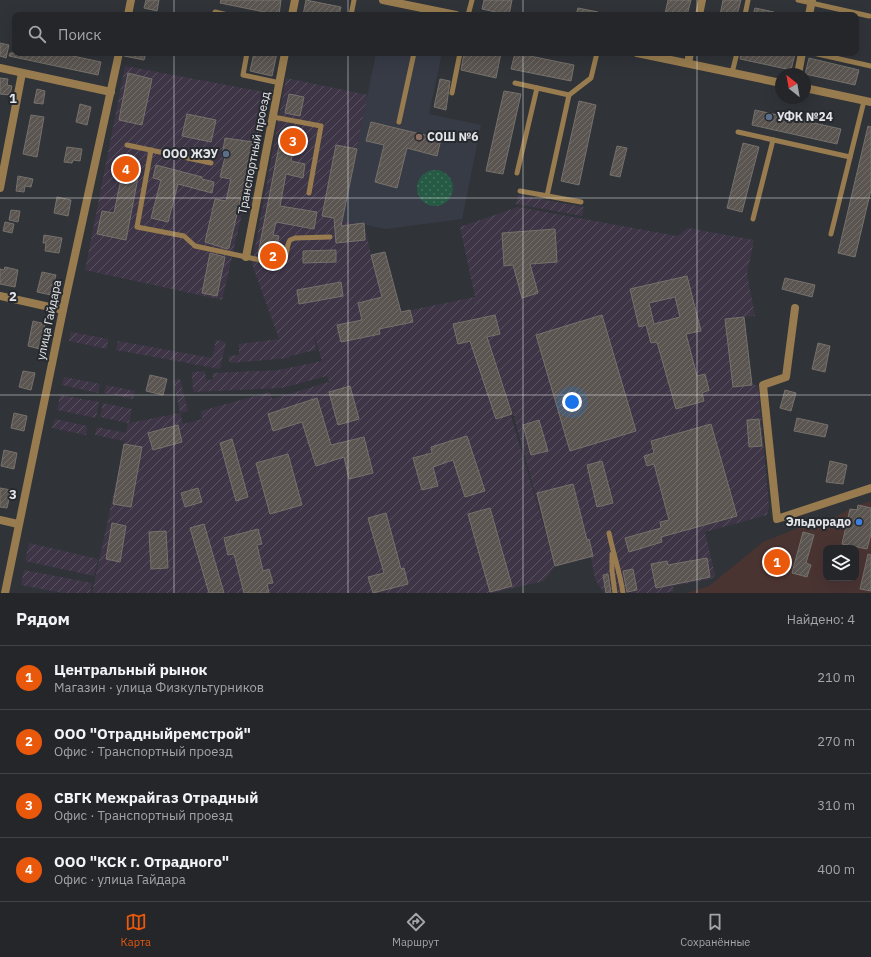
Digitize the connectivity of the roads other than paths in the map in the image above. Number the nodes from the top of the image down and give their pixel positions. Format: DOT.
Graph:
graph roads {
  1 [pos="131,0"];
  2 [pos="295,0"];
  3 [pos="354,0"];
  4 [pos="384,0"];
  5 [pos="472,0"];
  6 [pos="702,0"];
  7 [pos="748,0"];
  8 [pos="798,0"];
  9 [pos="812,2"];
  10 [pos="129,12"];
  11 [pos="293,12"];
  12 [pos="352,12"];
  13 [pos="423,12"];
  14 [pos="469,12"];
  15 [pos="699,12"];
  16 [pos="746,12"];
  17 [pos="810,12"];
  18 [pos="853,12"];
  19 [pos="859,14"];
  20 [pos="869,16"];
  21 [pos="118,56"];
  22 [pos="246,56"];
  23 [pos="284,56"];
  24 [pos="413,56"];
  25 [pos="459,56"];
  26 [pos="596,56"];
  27 [pos="651,56"];
  28 [pos="689,56"];
  29 [pos="735,56"];
  30 [pos="801,56"];
  31 [pos="826,56"];
  32 [pos="688,64"];
  33 [pos="871,66"];
  34 [pos="0,68"];
  35 [pos="799,68"];
  36 [pos="22,73"];
  37 [pos="732,73"];
  38 [pos="775,82"];
  39 [pos="280,83"];
  40 [pos="515,83"];
  41 [pos="537,88"];
  42 [pos="811,89"];
  43 [pos="111,92"];
  44 [pos="452,93"];
  45 [pos="569,95"];
  46 [pos="867,101"];
  47 [pos="273,117"];
  48 [pos="399,122"];
  49 [pos="738,132"];
  50 [pos="773,140"];
  51 [pos="126,145"];
  52 [pos="151,150"];
  53 [pos="850,157"];
  54 [pos="211,163"];
  55 [pos="517,173"];
  56 [pos="0,188"];
  57 [pos="520,190"];
  58 [pos="309,193"];
  59 [pos="547,196"];
  60 [pos="581,202"];
  61 [pos="753,219"];
  62 [pos="831,234"];
  63 [pos="330,237"];
  64 [pos="246,257"];
  65 [pos="0,296"];
  66 [pos="795,308"];
  67 [pos="63,310"];
  68 [pos="871,488"];
  69 [pos="0,520"];
  70 [pos="18,524"];
  71 [pos="609,533"];
  72 [pos="612,551"];
  73 [pos="5,593"];
  74 [pos="615,593"];
  75 [pos="623,593"];
  1 -- 10 [label="street"];
  2 -- 11 [label="street"];
  3 -- 12 [label="lane"];
  4 -- 13 [label="street"];
  5 -- 14 [label="lane"];
  6 -- 15 [label="street"];
  7 -- 16 [label="lane"];
  8 -- 9 [label="lane"];
  9 -- 17 [label="street"];
  9 -- 18 [label="lane"];
  19 -- 20 [label="lane"];
  21 -- 43 [label="street, улица Гайдара"];
  22 -- 39 [label="lane"];
  23 -- 39 [label="street, Транспортный проезд"];
  24 -- 48 [label="lane"];
  25 -- 44 [label="lane"];
  26 -- 45 [label="lane"];
  27 -- 32 [label="street"];
  28 -- 32 [label="street"];
  29 -- 37 [label="lane"];
  30 -- 35 [label="street"];
  31 -- 33 [label="lane"];
  32 -- 37 [label="street"];
  34 -- 36 [label="street"];
  36 -- 43 [label="street"];
  36 -- 56 [label="street"];
  37 -- 38 [label="street"];
  39 -- 47 [label="street, Транспортный проезд"];
  40 -- 41 [label="lane"];
  41 -- 45 [label="lane"];
  41 -- 55 [label="lane"];
  42 -- 46 [label="street"];
  43 -- 67 [label="street, улица Гайдара"];
  45 -- 59 [label="lane"];
  46 -- 53 [label="lane"];
  47 -- 58 [label="lane"];
  47 -- 64 [label="street, Транспортный проезд"];
  49 -- 50 [label="lane"];
  50 -- 53 [label="lane"];
  50 -- 61 [label="lane"];
  51 -- 52 [label="lane"];
  52 -- 54 [label="lane"];
  52 -- 64 [label="lane"];
  53 -- 62 [label="lane"];
  57 -- 59 [label="lane"];
  59 -- 60 [label="lane"];
  63 -- 64 [label="lane"];
  65 -- 67 [label="street"];
  66 -- 68 [label="street"];
  67 -- 70 [label="street, улица Гайдара"];
  69 -- 70 [label="street"];
  70 -- 73 [label="street, улица Гайдара"];
  71 -- 72 [label="lane"];
  72 -- 74 [label="lane"];
  72 -- 75 [label="lane"];
}
